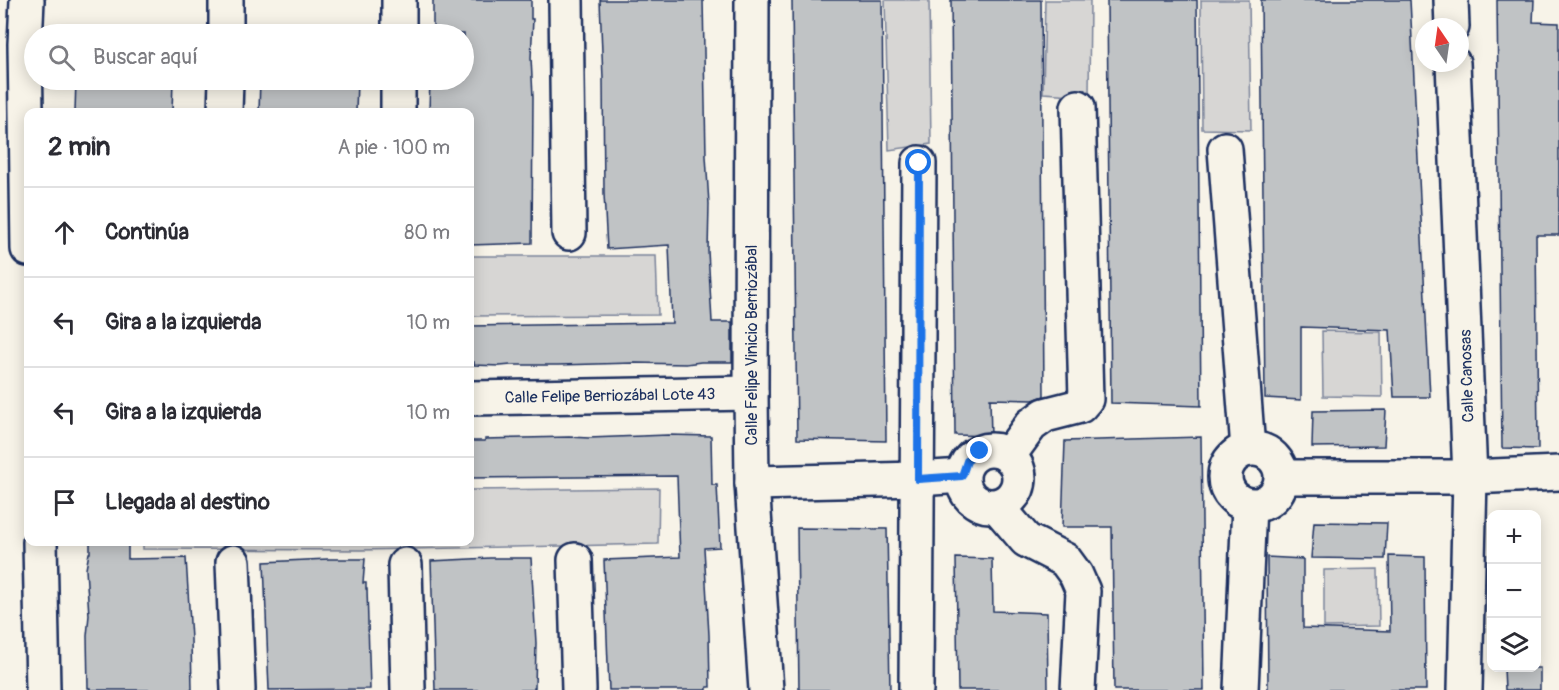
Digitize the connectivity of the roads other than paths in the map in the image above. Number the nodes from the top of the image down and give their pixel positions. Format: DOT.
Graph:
graph roads {
  1 [pos="27,0"];
  2 [pos="226,0"];
  3 [pos="399,0"];
  4 [pos="567,0"];
  5 [pos="752,0"];
  6 [pos="1451,0"];
  7 [pos="1452,18"];
  8 [pos="226,24"];
  9 [pos="399,24"];
  10 [pos="12,43"];
  11 [pos="1453,72"];
  12 [pos="226,90"];
  13 [pos="398,90"];
  14 [pos="1078,107"];
  15 [pos="225,108"];
  16 [pos="398,108"];
  17 [pos="1225,149"];
  18 [pos="919,163"];
  19 [pos="24,198"];
  20 [pos="568,233"];
  21 [pos="751,393"];
  22 [pos="474,398"];
  23 [pos="1248,448"];
  24 [pos="1009,455"];
  25 [pos="1559,473"];
  26 [pos="962,476"];
  27 [pos="1282,477"];
  28 [pos="1470,477"];
  29 [pos="918,479"];
  30 [pos="752,483"];
  31 [pos="1248,505"];
  32 [pos="997,506"];
  33 [pos="40,546"];
  34 [pos="575,560"];
  35 [pos="233,562"];
  36 [pos="405,565"];
  37 [pos="43,690"];
  38 [pos="238,690"];
  39 [pos="408,690"];
  40 [pos="579,690"];
  41 [pos="766,690"];
  42 [pos="916,690"];
  43 [pos="1078,690"];
  44 [pos="1241,690"];
  45 [pos="1465,690"];
  1 -- 10 [label="street"];
  2 -- 8 [label="street"];
  3 -- 9 [label="street"];
  4 -- 20 [label="street"];
  5 -- 21 [label="street, Calle Felipe Vinicio Berriozábal"];
  6 -- 7 [label="street"];
  10 -- 19 [label="street"];
  11 -- 28 [label="street, Calle Canosas"];
  12 -- 15 [label="street"];
  13 -- 16 [label="street"];
  14 -- 24 [label="street"];
  17 -- 23 [label="street"];
  18 -- 29 [label="street"];
  21 -- 22 [label="street, Calle Felipe Berriozábal Lote 43"];
  21 -- 30 [label="street, Calle Felipe Vinicio Berriozábal"];
  23 -- 27 [label="street"];
  23 -- 31 [label="street"];
  24 -- 26 [label="street"];
  24 -- 32 [label="street"];
  25 -- 28 [label="street"];
  26 -- 29 [label="street"];
  26 -- 32 [label="street"];
  27 -- 28 [label="street"];
  27 -- 31 [label="street"];
  28 -- 45 [label="street, Calle Canosas"];
  29 -- 30 [label="street"];
  29 -- 42 [label="street"];
  30 -- 41 [label="street, Calle Felipe Vinicio Berriozábal"];
  31 -- 44 [label="street"];
  32 -- 43 [label="street"];
  33 -- 37 [label="street"];
  34 -- 40 [label="street"];
  35 -- 38 [label="street"];
  36 -- 39 [label="street"];
}
